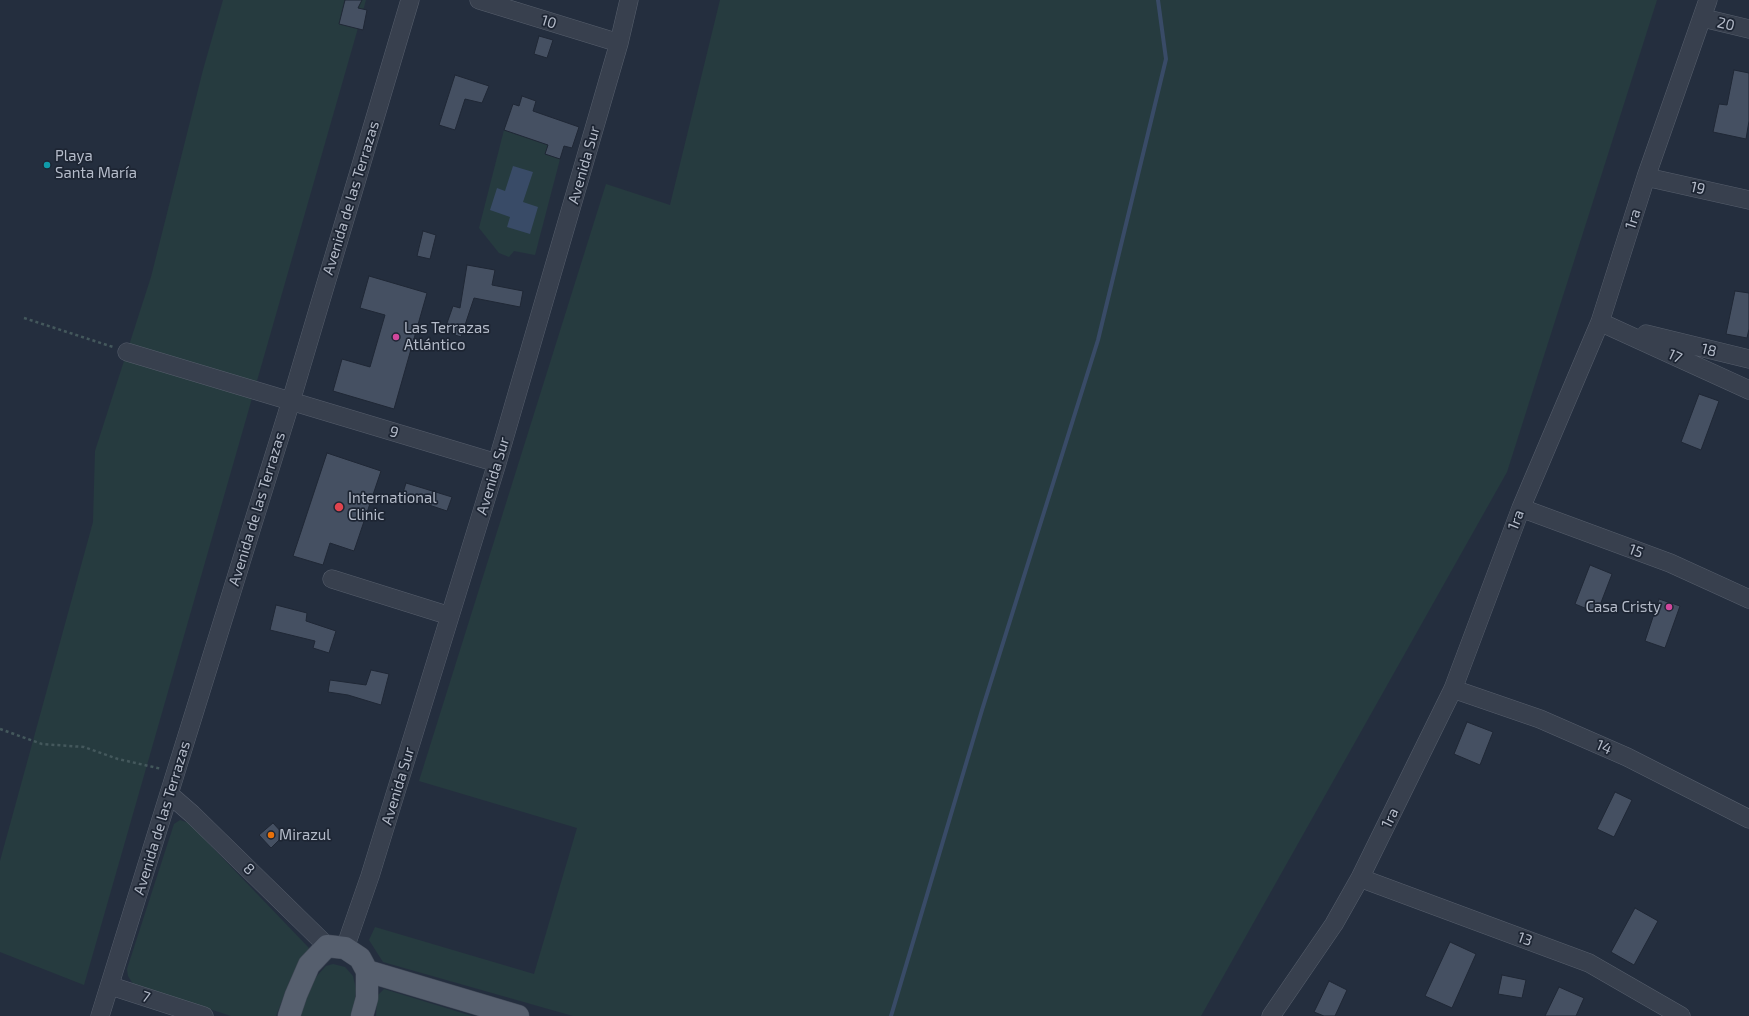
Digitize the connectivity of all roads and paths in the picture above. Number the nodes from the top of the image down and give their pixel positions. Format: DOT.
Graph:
graph roads {
  1 [pos="410,0"];
  2 [pos="479,0"];
  3 [pos="629,0"];
  4 [pos="1708,0"];
  5 [pos="1702,18"];
  6 [pos="1749,29"];
  7 [pos="619,43"];
  8 [pos="1646,177"];
  9 [pos="1749,200"];
  10 [pos="24,318"];
  11 [pos="1600,322"];
  12 [pos="127,352"];
  13 [pos="1749,358"];
  14 [pos="1749,390"];
  15 [pos="291,401"];
  16 [pos="497,463"];
  17 [pos="1521,508"];
  18 [pos="332,580"];
  19 [pos="1749,599"];
  20 [pos="450,616"];
  21 [pos="1452,689"];
  22 [pos="0,728"];
  23 [pos="176,772"];
  24 [pos="169,794"];
  25 [pos="1749,819"];
  26 [pos="1360,878"];
  27 [pos="336,947"];
  28 [pos="367,971"];
  29 [pos="111,986"];
  30 [pos="100,1016"];
  31 [pos="204,1016"];
  32 [pos="290,1016"];
  33 [pos="362,1016"];
  34 [pos="518,1016"];
  35 [pos="1271,1016"];
  36 [pos="1681,1016"];
  1 -- 15 [label="street, Avenida de las Terrazas"];
  2 -- 7 [label="street, 10"];
  3 -- 7 [label="street, Avenida Sur"];
  4 -- 5 [label="street, 1ra"];
  5 -- 6 [label="street, 20"];
  5 -- 8 [label="street, 1ra"];
  7 -- 16 [label="street, Avenida Sur"];
  8 -- 9 [label="street, 19"];
  8 -- 11 [label="street, 1ra"];
  10 -- 12 [label="path"];
  11 -- 13 [label="street, 18"];
  11 -- 14 [label="street, 17"];
  11 -- 17 [label="street, 1ra"];
  12 -- 15 [label="street, 9"];
  15 -- 16 [label="street, 9"];
  15 -- 23 [label="street, Avenida de las Terrazas"];
  16 -- 20 [label="street, Avenida Sur"];
  17 -- 19 [label="street, 15"];
  17 -- 21 [label="street, 1ra"];
  18 -- 20 [label="street"];
  20 -- 27 [label="street, Avenida Sur"];
  21 -- 25 [label="street, 14"];
  21 -- 26 [label="street, 1ra"];
  22 -- 23 [label="path"];
  23 -- 24 [label="street, Avenida de las Terrazas"];
  24 -- 27 [label="street, 8"];
  24 -- 29 [label="street, Avenida de las Terrazas"];
  26 -- 35 [label="street, 1ra"];
  26 -- 36 [label="street, 13"];
  27 -- 28 [label="main road"];
  27 -- 32 [label="main road, Avenida Sur"];
  28 -- 33 [label="main road"];
  28 -- 34 [label="main road"];
  29 -- 30 [label="street, Avenida de las Terrazas"];
  29 -- 31 [label="street, 7"];
}
